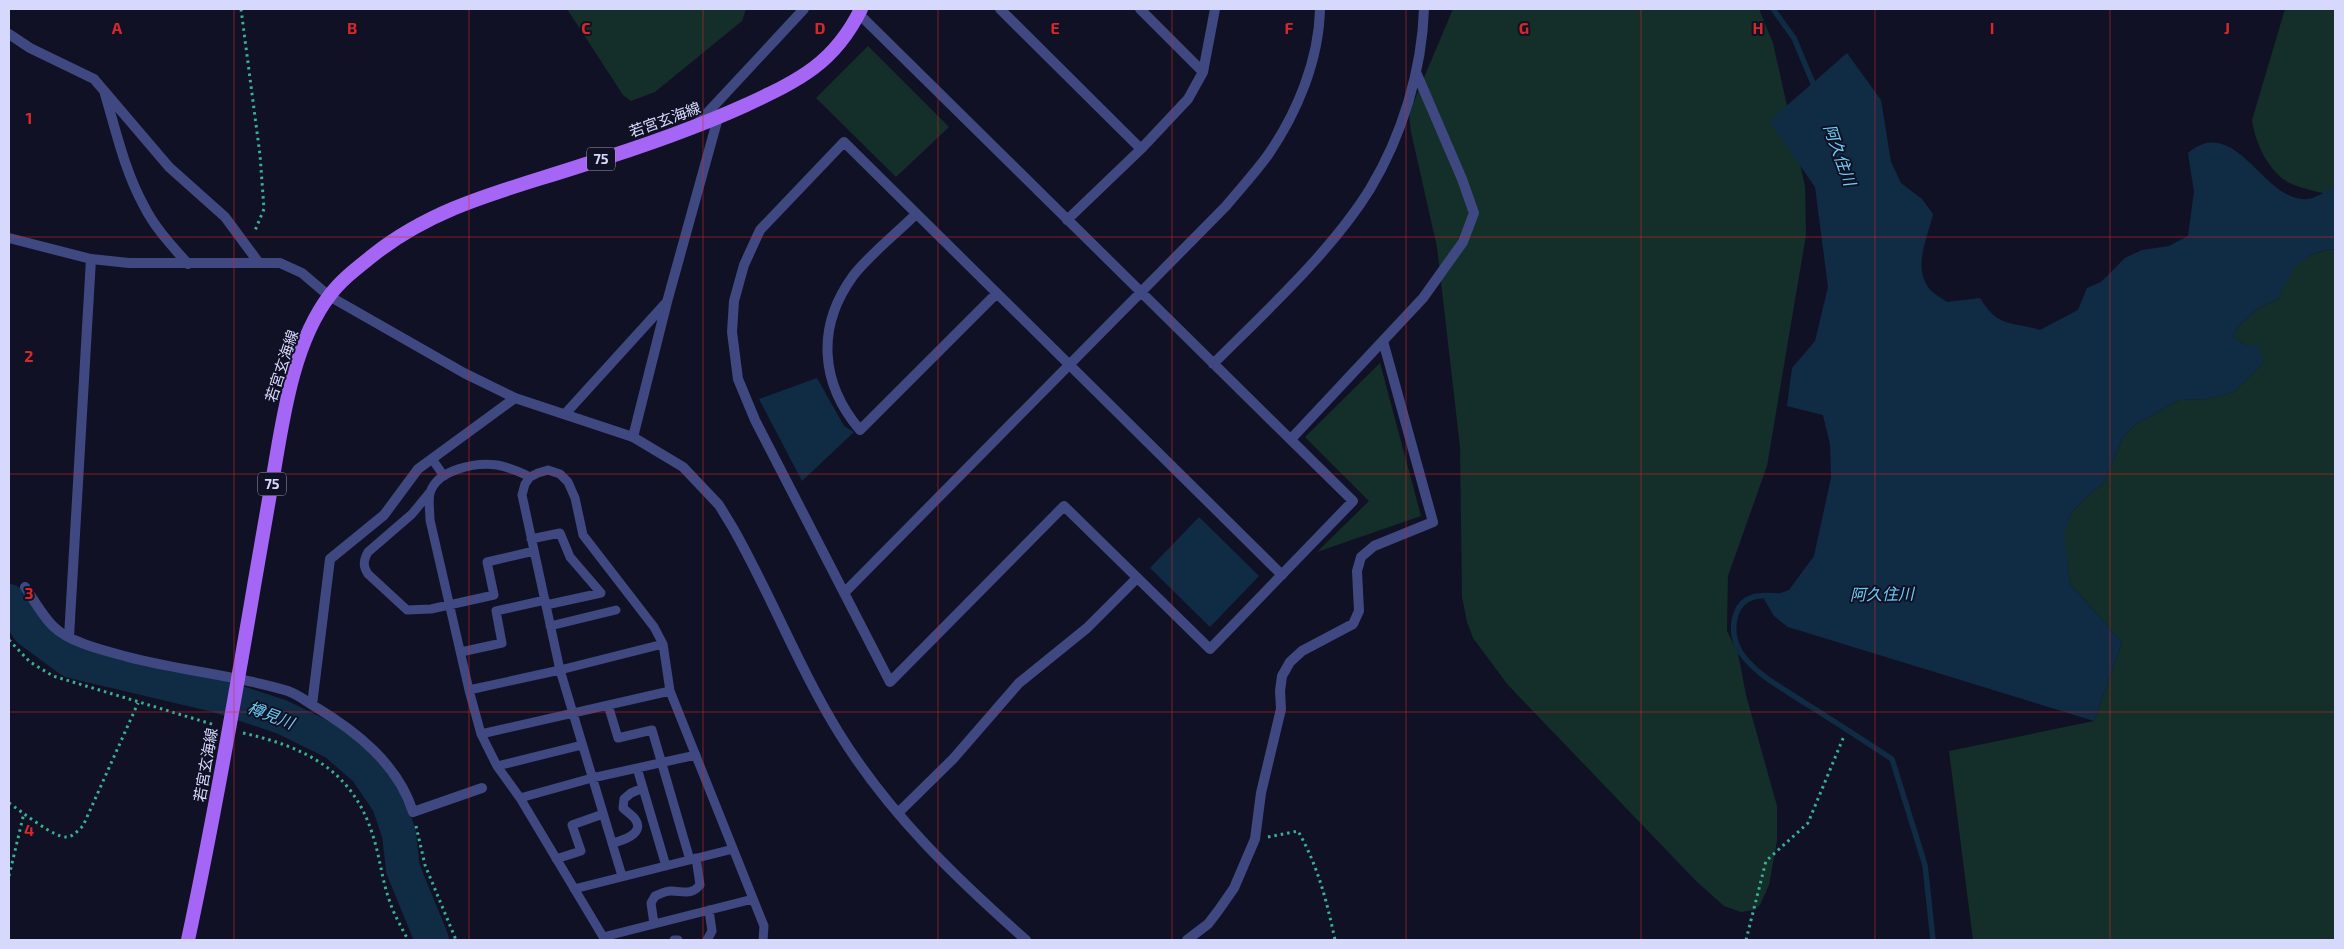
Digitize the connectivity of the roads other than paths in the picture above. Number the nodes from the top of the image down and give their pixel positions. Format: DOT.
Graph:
graph roads {
  1 [pos="804,9"];
  2 [pos="1000,9"];
  3 [pos="1140,9"];
  4 [pos="1215,9"];
  5 [pos="1320,9"];
  6 [pos="1424,9"];
  7 [pos="860,11"];
  8 [pos="9,34"];
  9 [pos="1204,72"];
  10 [pos="1416,72"];
  11 [pos="104,91"];
  12 [pos="718,118"];
  13 [pos="693,128"];
  14 [pos="1141,149"];
  15 [pos="916,214"];
  16 [pos="1067,220"];
  17 [pos="9,238"];
  18 [pos="91,259"];
  19 [pos="259,263"];
  20 [pos="188,264"];
  21 [pos="1141,292"];
  22 [pos="997,293"];
  23 [pos="329,296"];
  24 [pos="666,302"];
  25 [pos="1383,341"];
  26 [pos="1213,364"];
  27 [pos="1069,365"];
  28 [pos="515,398"];
  29 [pos="566,414"];
  30 [pos="633,437"];
  31 [pos="1291,439"];
  32 [pos="432,459"];
  33 [pos="444,476"];
  34 [pos="530,477"];
  35 [pos="430,492"];
  36 [pos="531,539"];
  37 [pos="534,551"];
  38 [pos="1282,576"];
  39 [pos="1138,578"];
  40 [pos="25,587"];
  41 [pos="844,593"];
  42 [pos="545,602"];
  43 [pos="450,605"];
  44 [pos="616,610"];
  45 [pos="550,626"];
  46 [pos="69,636"];
  47 [pos="663,644"];
  48 [pos="461,652"];
  49 [pos="560,670"];
  50 [pos="237,682"];
  51 [pos="469,690"];
  52 [pos="670,690"];
  53 [pos="312,705"];
  54 [pos="608,705"];
  55 [pos="572,714"];
  56 [pos="482,734"];
  57 [pos="582,746"];
  58 [pos="696,755"];
  59 [pos="661,762"];
  60 [pos="497,766"];
  61 [pos="637,768"];
  62 [pos="592,778"];
  63 [pos="482,788"];
  64 [pos="643,788"];
  65 [pos="520,798"];
  66 [pos="603,814"];
  67 [pos="898,814"];
  68 [pos="612,843"];
  69 [pos="733,849"];
  70 [pos="556,859"];
  71 [pos="693,859"];
  72 [pos="666,866"];
  73 [pos="622,876"];
  74 [pos="574,889"];
  75 [pos="753,899"];
  76 [pos="710,910"];
  77 [pos="654,924"];
  78 [pos="604,939"];
  79 [pos="764,939"];
  80 [pos="188,940"];
  81 [pos="674,940"];
  82 [pos="678,940"];
  83 [pos="707,940"];
  84 [pos="1026,940"];
  85 [pos="1187,940"];
  1 -- 13 [label="street"];
  2 -- 14 [label="street"];
  3 -- 9 [label="street"];
  4 -- 9 [label="street"];
  5 -- 21 [label="street"];
  6 -- 10 [label="street"];
  7 -- 12 [label="main road, 若宮玄海線 / 75"];
  7 -- 16 [label="street"];
  8 -- 11 [label="street"];
  9 -- 14 [label="street"];
  10 -- 25 [label="street"];
  10 -- 26 [label="street"];
  11 -- 19 [label="street"];
  11 -- 20 [label="street"];
  12 -- 13 [label="main road, 若宮玄海線 / 75"];
  12 -- 24 [label="street"];
  13 -- 23 [label="main road, 若宮玄海線 / 75"];
  14 -- 16 [label="street"];
  15 -- 22 [label="street"];
  15 -- 22 [label="street"];
  15 -- 41 [label="street"];
  16 -- 21 [label="street"];
  17 -- 18 [label="street"];
  18 -- 20 [label="street"];
  18 -- 46 [label="street"];
  19 -- 20 [label="street"];
  19 -- 23 [label="street"];
  21 -- 26 [label="street"];
  21 -- 27 [label="street"];
  22 -- 27 [label="street"];
  23 -- 28 [label="street"];
  23 -- 50 [label="main road, 若宮玄海線 / 75"];
  24 -- 29 [label="street"];
  24 -- 30 [label="street"];
  25 -- 31 [label="street"];
  25 -- 85 [label="street"];
  26 -- 31 [label="street"];
  27 -- 38 [label="street"];
  27 -- 41 [label="street"];
  28 -- 29 [label="street"];
  28 -- 32 [label="street"];
  29 -- 30 [label="street"];
  30 -- 67 [label="street"];
  31 -- 38 [label="street"];
  32 -- 33 [label="lane"];
  32 -- 53 [label="street"];
  33 -- 34 [label="lane"];
  33 -- 35 [label="lane"];
  34 -- 36 [label="lane"];
  34 -- 47 [label="lane"];
  35 -- 43 [label="lane"];
  35 -- 43 [label="lane"];
  36 -- 37 [label="lane"];
  36 -- 42 [label="lane"];
  37 -- 42 [label="lane"];
  37 -- 43 [label="lane"];
  38 -- 39 [label="street"];
  39 -- 41 [label="street"];
  39 -- 67 [label="street"];
  40 -- 46 [label="street"];
  42 -- 45 [label="lane"];
  42 -- 48 [label="lane"];
  43 -- 48 [label="lane"];
  44 -- 45 [label="lane"];
  45 -- 49 [label="lane"];
  46 -- 50 [label="street"];
  47 -- 49 [label="lane"];
  47 -- 52 [label="lane"];
  48 -- 51 [label="lane"];
  49 -- 51 [label="lane"];
  49 -- 55 [label="lane"];
  50 -- 53 [label="street"];
  50 -- 80 [label="main road, 若宮玄海線 / 75"];
  51 -- 56 [label="lane"];
  52 -- 54 [label="lane"];
  52 -- 58 [label="lane"];
  53 -- 63 [label="street"];
  54 -- 55 [label="lane"];
  54 -- 59 [label="lane"];
  55 -- 56 [label="lane"];
  55 -- 57 [label="lane"];
  56 -- 60 [label="lane"];
  57 -- 60 [label="lane"];
  57 -- 62 [label="lane"];
  58 -- 59 [label="lane"];
  58 -- 69 [label="lane"];
  59 -- 61 [label="lane"];
  59 -- 71 [label="lane"];
  60 -- 65 [label="lane"];
  61 -- 62 [label="lane"];
  61 -- 64 [label="lane"];
  62 -- 65 [label="lane"];
  62 -- 66 [label="lane"];
  64 -- 68 [label="lane"];
  64 -- 72 [label="lane"];
  65 -- 70 [label="lane"];
  66 -- 68 [label="lane"];
  66 -- 70 [label="lane"];
  67 -- 84 [label="street"];
  68 -- 73 [label="lane"];
  69 -- 71 [label="lane"];
  69 -- 75 [label="lane"];
  70 -- 74 [label="lane"];
  71 -- 72 [label="lane"];
  71 -- 77 [label="lane"];
  72 -- 73 [label="lane"];
  73 -- 74 [label="lane"];
  74 -- 78 [label="lane"];
  75 -- 76 [label="lane"];
  75 -- 79 [label="lane"];
  76 -- 77 [label="lane"];
  76 -- 83 [label="lane"];
  77 -- 78 [label="lane"];
  81 -- 82 [label="lane"];
}
